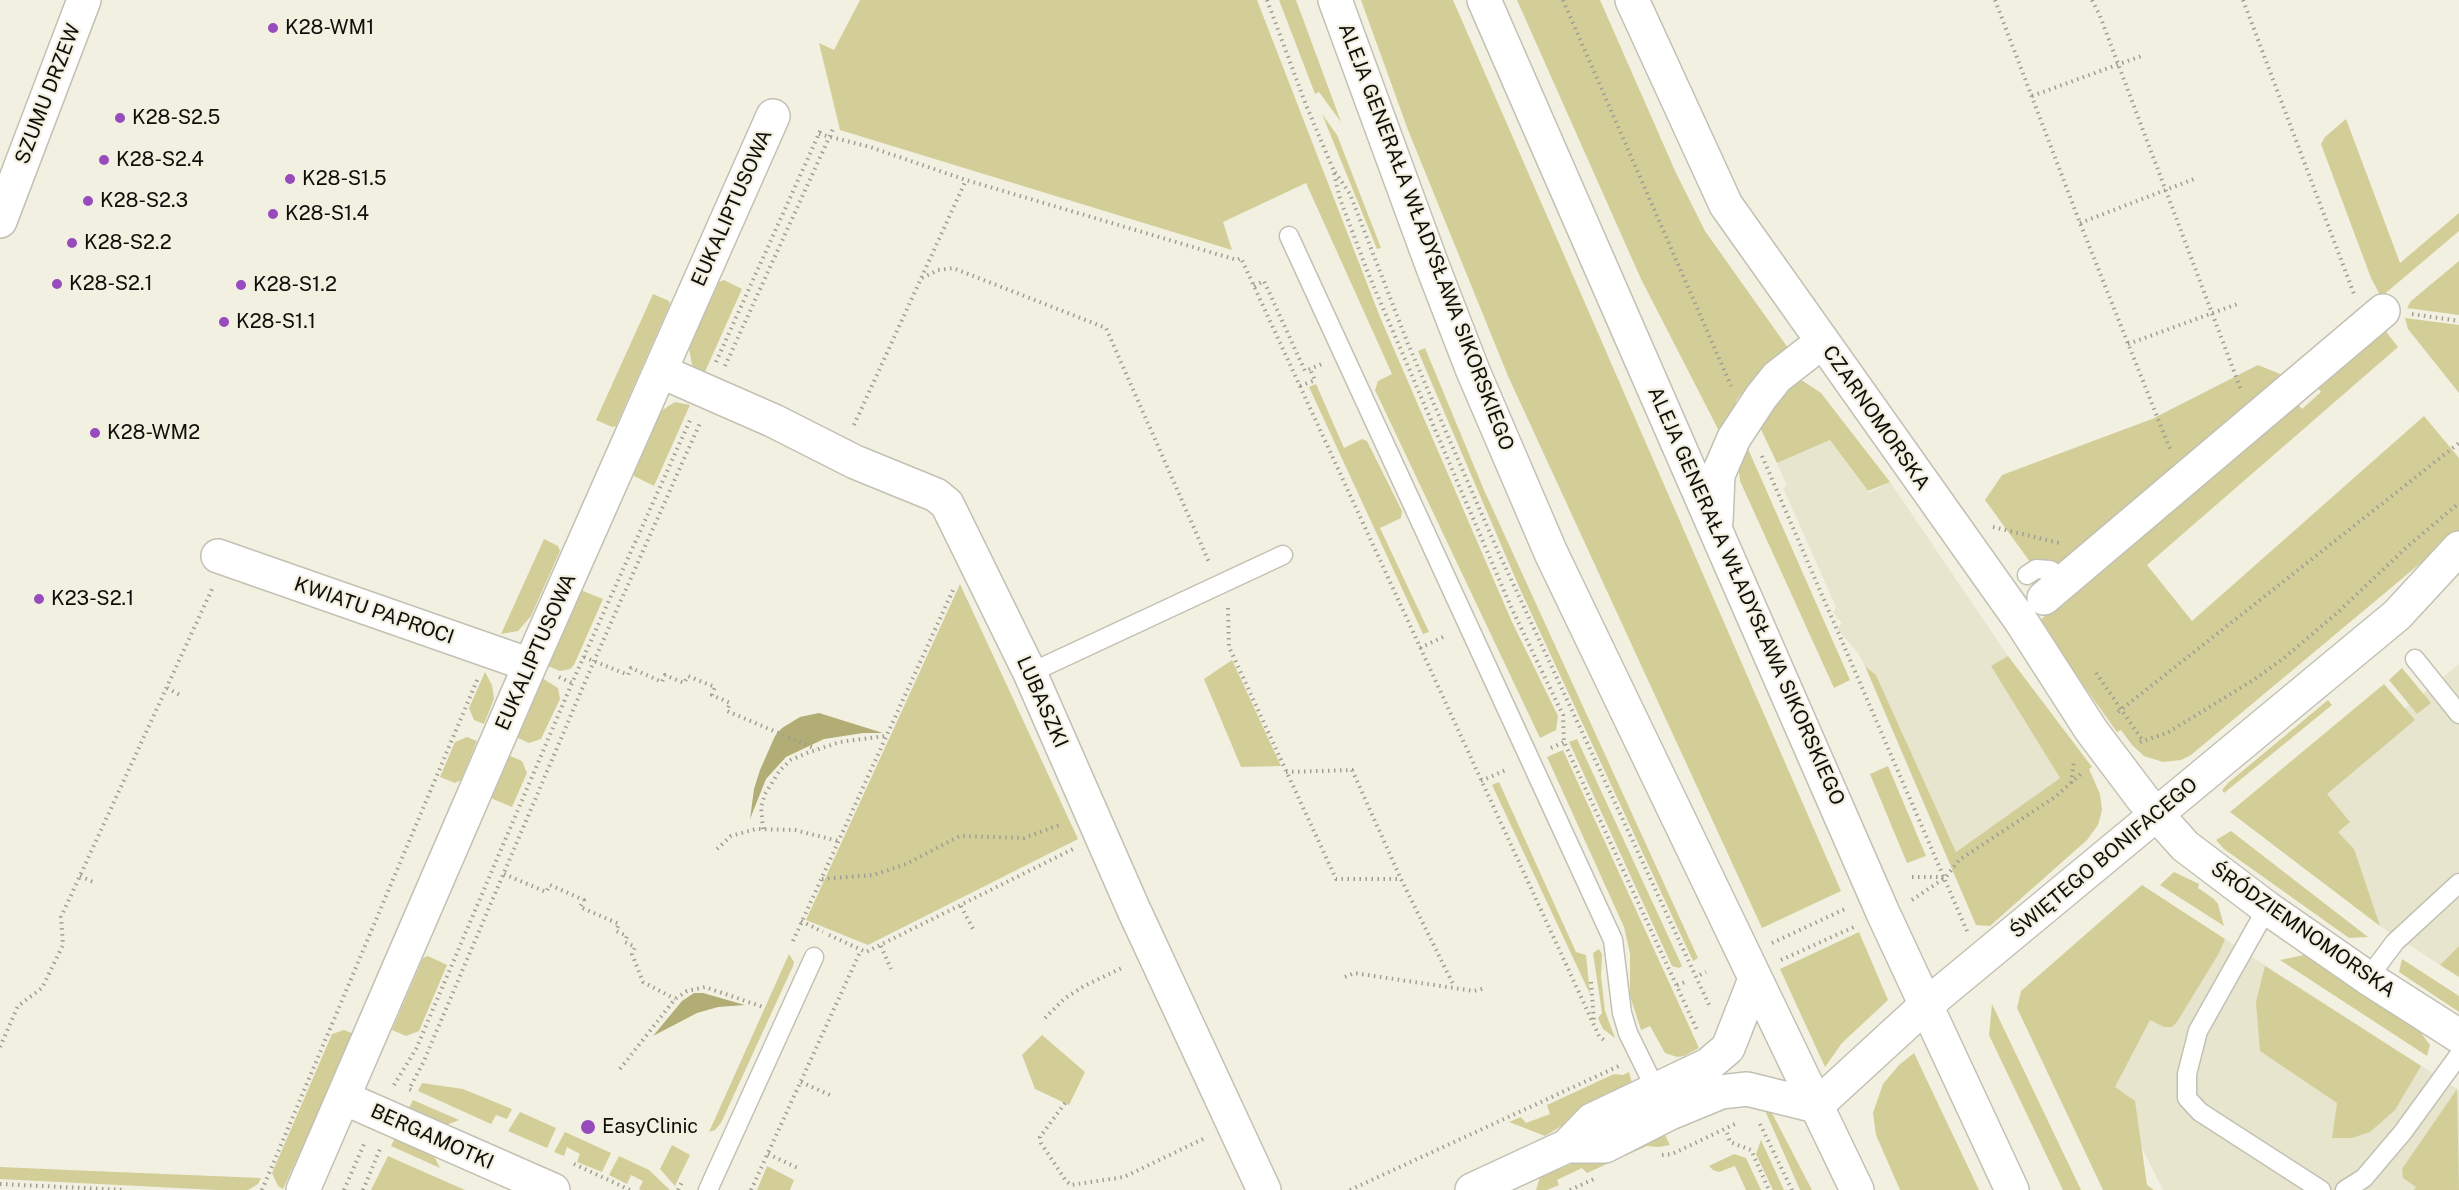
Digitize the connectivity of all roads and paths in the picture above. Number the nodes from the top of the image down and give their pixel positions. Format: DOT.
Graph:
graph roads {
  1 [pos="84,0"];
  2 [pos="1267,0"];
  3 [pos="1335,0"];
  4 [pos="1484,0"];
  5 [pos="1563,0"];
  6 [pos="1632,0"];
  7 [pos="1995,0"];
  8 [pos="2092,0"];
  9 [pos="2243,0"];
  10 [pos="2144,55"];
  11 [pos="2119,65"];
  12 [pos="2032,96"];
  13 [pos="773,116"];
  14 [pos="822,127"];
  15 [pos="833,129"];
  16 [pos="819,134"];
  17 [pos="829,137"];
  18 [pos="1333,169"];
  19 [pos="2194,179"];
  20 [pos="966,180"];
  21 [pos="2166,190"];
  22 [pos="0,221"];
  23 [pos="2080,223"];
  24 [pos="1289,236"];
  25 [pos="1254,286"];
  26 [pos="2240,303"];
  27 [pos="2213,314"];
  28 [pos="2374,319"];
  29 [pos="2459,321"];
  30 [pos="1821,342"];
  31 [pos="2128,344"];
  32 [pos="1342,354"];
  33 [pos="1310,369"];
  34 [pos="660,371"];
  35 [pos="1300,386"];
  36 [pos="706,391"];
  37 [pos="1747,420"];
  38 [pos="2253,421"];
  39 [pos="850,433"];
  40 [pos="2459,443"];
  41 [pos="2183,481"];
  42 [pos="2459,503"];
  43 [pos="1992,526"];
  44 [pos="1716,529"];
  45 [pos="2459,548"];
  46 [pos="2097,553"];
  47 [pos="1283,555"];
  48 [pos="222,557"];
  49 [pos="2459,577"];
  50 [pos="2046,584"];
  51 [pos="953,589"];
  52 [pos="2397,615"];
  53 [pos="2021,621"];
  54 [pos="1433,642"];
  55 [pos="1420,648"];
  56 [pos="584,657"];
  57 [pos="2415,659"];
  58 [pos="594,662"];
  59 [pos="530,665"];
  60 [pos="481,672"];
  61 [pos="1030,673"];
  62 [pos="166,688"];
  63 [pos="180,695"];
  64 [pos="2114,714"];
  65 [pos="2459,714"];
  66 [pos="886,736"];
  67 [pos="2132,745"];
  68 [pos="816,749"];
  69 [pos="2091,766"];
  70 [pos="1286,772"];
  71 [pos="1495,774"];
  72 [pos="1481,781"];
  73 [pos="2156,814"];
  74 [pos="1065,823"];
  75 [pos="763,829"];
  76 [pos="838,841"];
  77 [pos="1075,848"];
  78 [pos="717,849"];
  79 [pos="504,874"];
  80 [pos="80,876"];
  81 [pos="1912,877"];
  82 [pos="1946,877"];
  83 [pos="822,879"];
  84 [pos="1401,879"];
  85 [pos="93,882"];
  86 [pos="2459,883"];
  87 [pos="1919,897"];
  88 [pos="961,906"];
  89 [pos="1850,907"];
  90 [pos="2268,908"];
  91 [pos="801,921"];
  92 [pos="1859,924"];
  93 [pos="974,931"];
  94 [pos="1968,932"];
  95 [pos="881,946"];
  96 [pos="1766,946"];
  97 [pos="790,948"];
  98 [pos="861,950"];
  99 [pos="814,957"];
  100 [pos="1127,966"];
  101 [pos="891,969"];
  102 [pos="1765,971"];
  103 [pos="1706,972"];
  104 [pos="1700,975"];
  105 [pos="1345,976"];
  106 [pos="2368,978"];
  107 [pos="1688,981"];
  108 [pos="1677,985"];
  109 [pos="1485,988"];
  110 [pos="1710,993"];
  111 [pos="1704,995"];
  112 [pos="767,997"];
  113 [pos="675,999"];
  114 [pos="1925,1006"];
  115 [pos="762,1007"];
  116 [pos="1713,1015"];
  117 [pos="758,1018"];
  118 [pos="1045,1018"];
  119 [pos="1700,1036"];
  120 [pos="2459,1036"];
  121 [pos="1607,1042"];
  122 [pos="0,1047"];
  123 [pos="2459,1055"];
  124 [pos="1615,1058"];
  125 [pos="1619,1065"];
  126 [pos="620,1069"];
  127 [pos="1609,1071"];
  128 [pos="801,1082"];
  129 [pos="1655,1089"];
  130 [pos="390,1092"];
  131 [pos="419,1094"];
  132 [pos="832,1096"];
  133 [pos="344,1098"];
  134 [pos="1065,1102"];
  135 [pos="1816,1106"];
  136 [pos="1756,1115"];
  137 [pos="1745,1120"];
  138 [pos="1726,1133"];
  139 [pos="368,1136"];
  140 [pos="1208,1136"];
  141 [pos="382,1146"];
  142 [pos="1567,1146"];
  143 [pos="768,1154"];
  144 [pos="1672,1154"];
  145 [pos="800,1169"];
  146 [pos="687,1172"];
  147 [pos="560,1176"];
  148 [pos="0,1184"];
  149 [pos="125,1190"];
  150 [pos="262,1190"];
  151 [pos="303,1190"];
  152 [pos="344,1190"];
  153 [pos="363,1190"];
  154 [pos="630,1190"];
  155 [pos="678,1190"];
  156 [pos="708,1190"];
  157 [pos="752,1190"];
  158 [pos="1264,1190"];
  159 [pos="1350,1190"];
  160 [pos="1472,1190"];
  161 [pos="1769,1190"];
  162 [pos="1792,1190"];
  163 [pos="1857,1190"];
  164 [pos="2012,1190"];
  165 [pos="2322,1190"];
  166 [pos="2345,1190"];
  1 -- 22 [label="street, SZUMU DRZEW"];
  2 -- 18 [label="path"];
  3 -- 102 [label="street, ALEJA GENERAŁA WŁADYSŁAWA SIKORSKIEGO"];
  4 -- 44 [label="street, ALEJA GENERAŁA WŁADYSŁAWA SIKORSKIEGO"];
  5 -- 37 [label="path"];
  6 -- 30 [label="street, CZARNOMORSKA"];
  7 -- 12 [label="path"];
  8 -- 11 [label="path"];
  9 -- 28 [label="path"];
  10 -- 11 [label="path"];
  11 -- 12 [label="path"];
  11 -- 21 [label="path"];
  12 -- 23 [label="path"];
  13 -- 34 [label="street, EUKALIPTUSOWA"];
  14 -- 16 [label="path"];
  15 -- 17 [label="path"];
  16 -- 17 [label="path"];
  16 -- 36 [label="path"];
  17 -- 20 [label="path"];
  17 -- 36 [label="path"];
  18 -- 108 [label="path"];
  18 -- 111 [label="path"];
  19 -- 21 [label="path"];
  20 -- 25 [label="path"];
  20 -- 39 [label="path"];
  21 -- 23 [label="path"];
  21 -- 27 [label="path"];
  23 -- 31 [label="path"];
  24 -- 32 [label="lane"];
  25 -- 33 [label="path"];
  25 -- 35 [label="path"];
  26 -- 27 [label="path"];
  27 -- 31 [label="path"];
  27 -- 38 [label="path"];
  28 -- 29 [label="path"];
  28 -- 38 [label="street"];
  30 -- 37 [label="street"];
  30 -- 53 [label="street, CZARNOMORSKA"];
  31 -- 41 [label="path"];
  32 -- 33 [label="path"];
  32 -- 129 [label="lane"];
  33 -- 35 [label="path"];
  34 -- 36 [label="street, LUBASZKI"];
  34 -- 59 [label="street, EUKALIPTUSOWA"];
  35 -- 55 [label="path"];
  36 -- 56 [label="path"];
  36 -- 58 [label="path"];
  36 -- 61 [label="street, LUBASZKI"];
  37 -- 44 [label="street"];
  37 -- 82 [label="path"];
  38 -- 41 [label="street"];
  40 -- 64 [label="path"];
  41 -- 46 [label="street"];
  42 -- 67 [label="path"];
  43 -- 46 [label="path"];
  44 -- 114 [label="street, ALEJA GENERAŁA WŁADYSŁAWA SIKORSKIEGO"];
  45 -- 52 [label="street, ŚWIĘTEGO BONIFACEGO"];
  46 -- 50 [label="street"];
  47 -- 61 [label="lane"];
  48 -- 59 [label="street, KWIATU PAPROCI"];
  48 -- 62 [label="path"];
  49 -- 52 [label="street, ŚWIĘTEGO BONIFACEGO"];
  50 -- 53 [label="lane"];
  51 -- 66 [label="path"];
  52 -- 73 [label="street, ŚWIĘTEGO BONIFACEGO"];
  53 -- 73 [label="street, CZARNOMORSKA"];
  54 -- 55 [label="path"];
  55 -- 72 [label="path"];
  56 -- 58 [label="path"];
  56 -- 130 [label="path"];
  57 -- 65 [label="lane"];
  58 -- 68 [label="path"];
  58 -- 79 [label="path"];
  59 -- 133 [label="street, EUKALIPTUSOWA"];
  60 -- 150 [label="path"];
  61 -- 158 [label="street, LUBASZKI"];
  62 -- 63 [label="path"];
  62 -- 80 [label="path"];
  66 -- 68 [label="path"];
  66 -- 76 [label="path"];
  68 -- 75 [label="path"];
  69 -- 82 [label="path"];
  70 -- 84 [label="path"];
  71 -- 72 [label="path"];
  72 -- 121 [label="path"];
  73 -- 90 [label="street, ŚRÓDZIEMNOMORSKA"];
  73 -- 114 [label="street, ŚWIĘTEGO BONIFACEGO"];
  74 -- 83 [label="path"];
  75 -- 76 [label="path"];
  75 -- 78 [label="path"];
  76 -- 83 [label="path"];
  77 -- 88 [label="path"];
  79 -- 113 [label="path"];
  79 -- 131 [label="path"];
  80 -- 85 [label="path"];
  80 -- 122 [label="path"];
  81 -- 82 [label="path"];
  82 -- 87 [label="path"];
  82 -- 94 [label="path"];
  83 -- 91 [label="path"];
  86 -- 106 [label="lane"];
  88 -- 93 [label="path"];
  88 -- 95 [label="path"];
  89 -- 96 [label="path"];
  90 -- 106 [label="street, ŚRÓDZIEMNOMORSKA"];
  90 -- 165 [label="lane"];
  91 -- 97 [label="path"];
  91 -- 98 [label="path"];
  92 -- 102 [label="path"];
  95 -- 98 [label="path"];
  95 -- 101 [label="path"];
  98 -- 128 [label="path"];
  99 -- 156 [label="lane"];
  100 -- 118 [label="path"];
  102 -- 129 [label="street"];
  102 -- 135 [label="street, ALEJA GENERAŁA WŁADYSŁAWA SIKORSKIEGO"];
  103 -- 104 [label="path"];
  105 -- 109 [label="path"];
  106 -- 120 [label="street, ŚRÓDZIEMNOMORSKA"];
  107 -- 108 [label="path"];
  108 -- 119 [label="path"];
  110 -- 111 [label="path"];
  111 -- 116 [label="path"];
  112 -- 115 [label="path"];
  113 -- 115 [label="path"];
  113 -- 126 [label="path"];
  114 -- 135 [label="street, ŚWIĘTEGO BONIFACEGO"];
  114 -- 164 [label="street, ALEJA GENERAŁA WŁADYSŁAWA SIKORSKIEGO"];
  115 -- 117 [label="path"];
  123 -- 166 [label="lane"];
  124 -- 125 [label="path"];
  127 -- 159 [label="path"];
  128 -- 132 [label="path"];
  128 -- 143 [label="path"];
  129 -- 142 [label="street"];
  133 -- 147 [label="street, BERGAMOTKI"];
  133 -- 151 [label="street, EUKALIPTUSOWA"];
  134 -- 140 [label="path"];
  135 -- 142 [label="street"];
  135 -- 163 [label="street, ALEJA GENERAŁA WŁADYSŁAWA SIKORSKIEGO"];
  136 -- 162 [label="path"];
  137 -- 144 [label="path"];
  138 -- 161 [label="path"];
  139 -- 152 [label="path"];
  141 -- 153 [label="path"];
  142 -- 160 [label="street"];
  143 -- 145 [label="path"];
  143 -- 157 [label="path"];
  146 -- 155 [label="path"];
  147 -- 154 [label="path"];
  148 -- 149 [label="path"];
}
